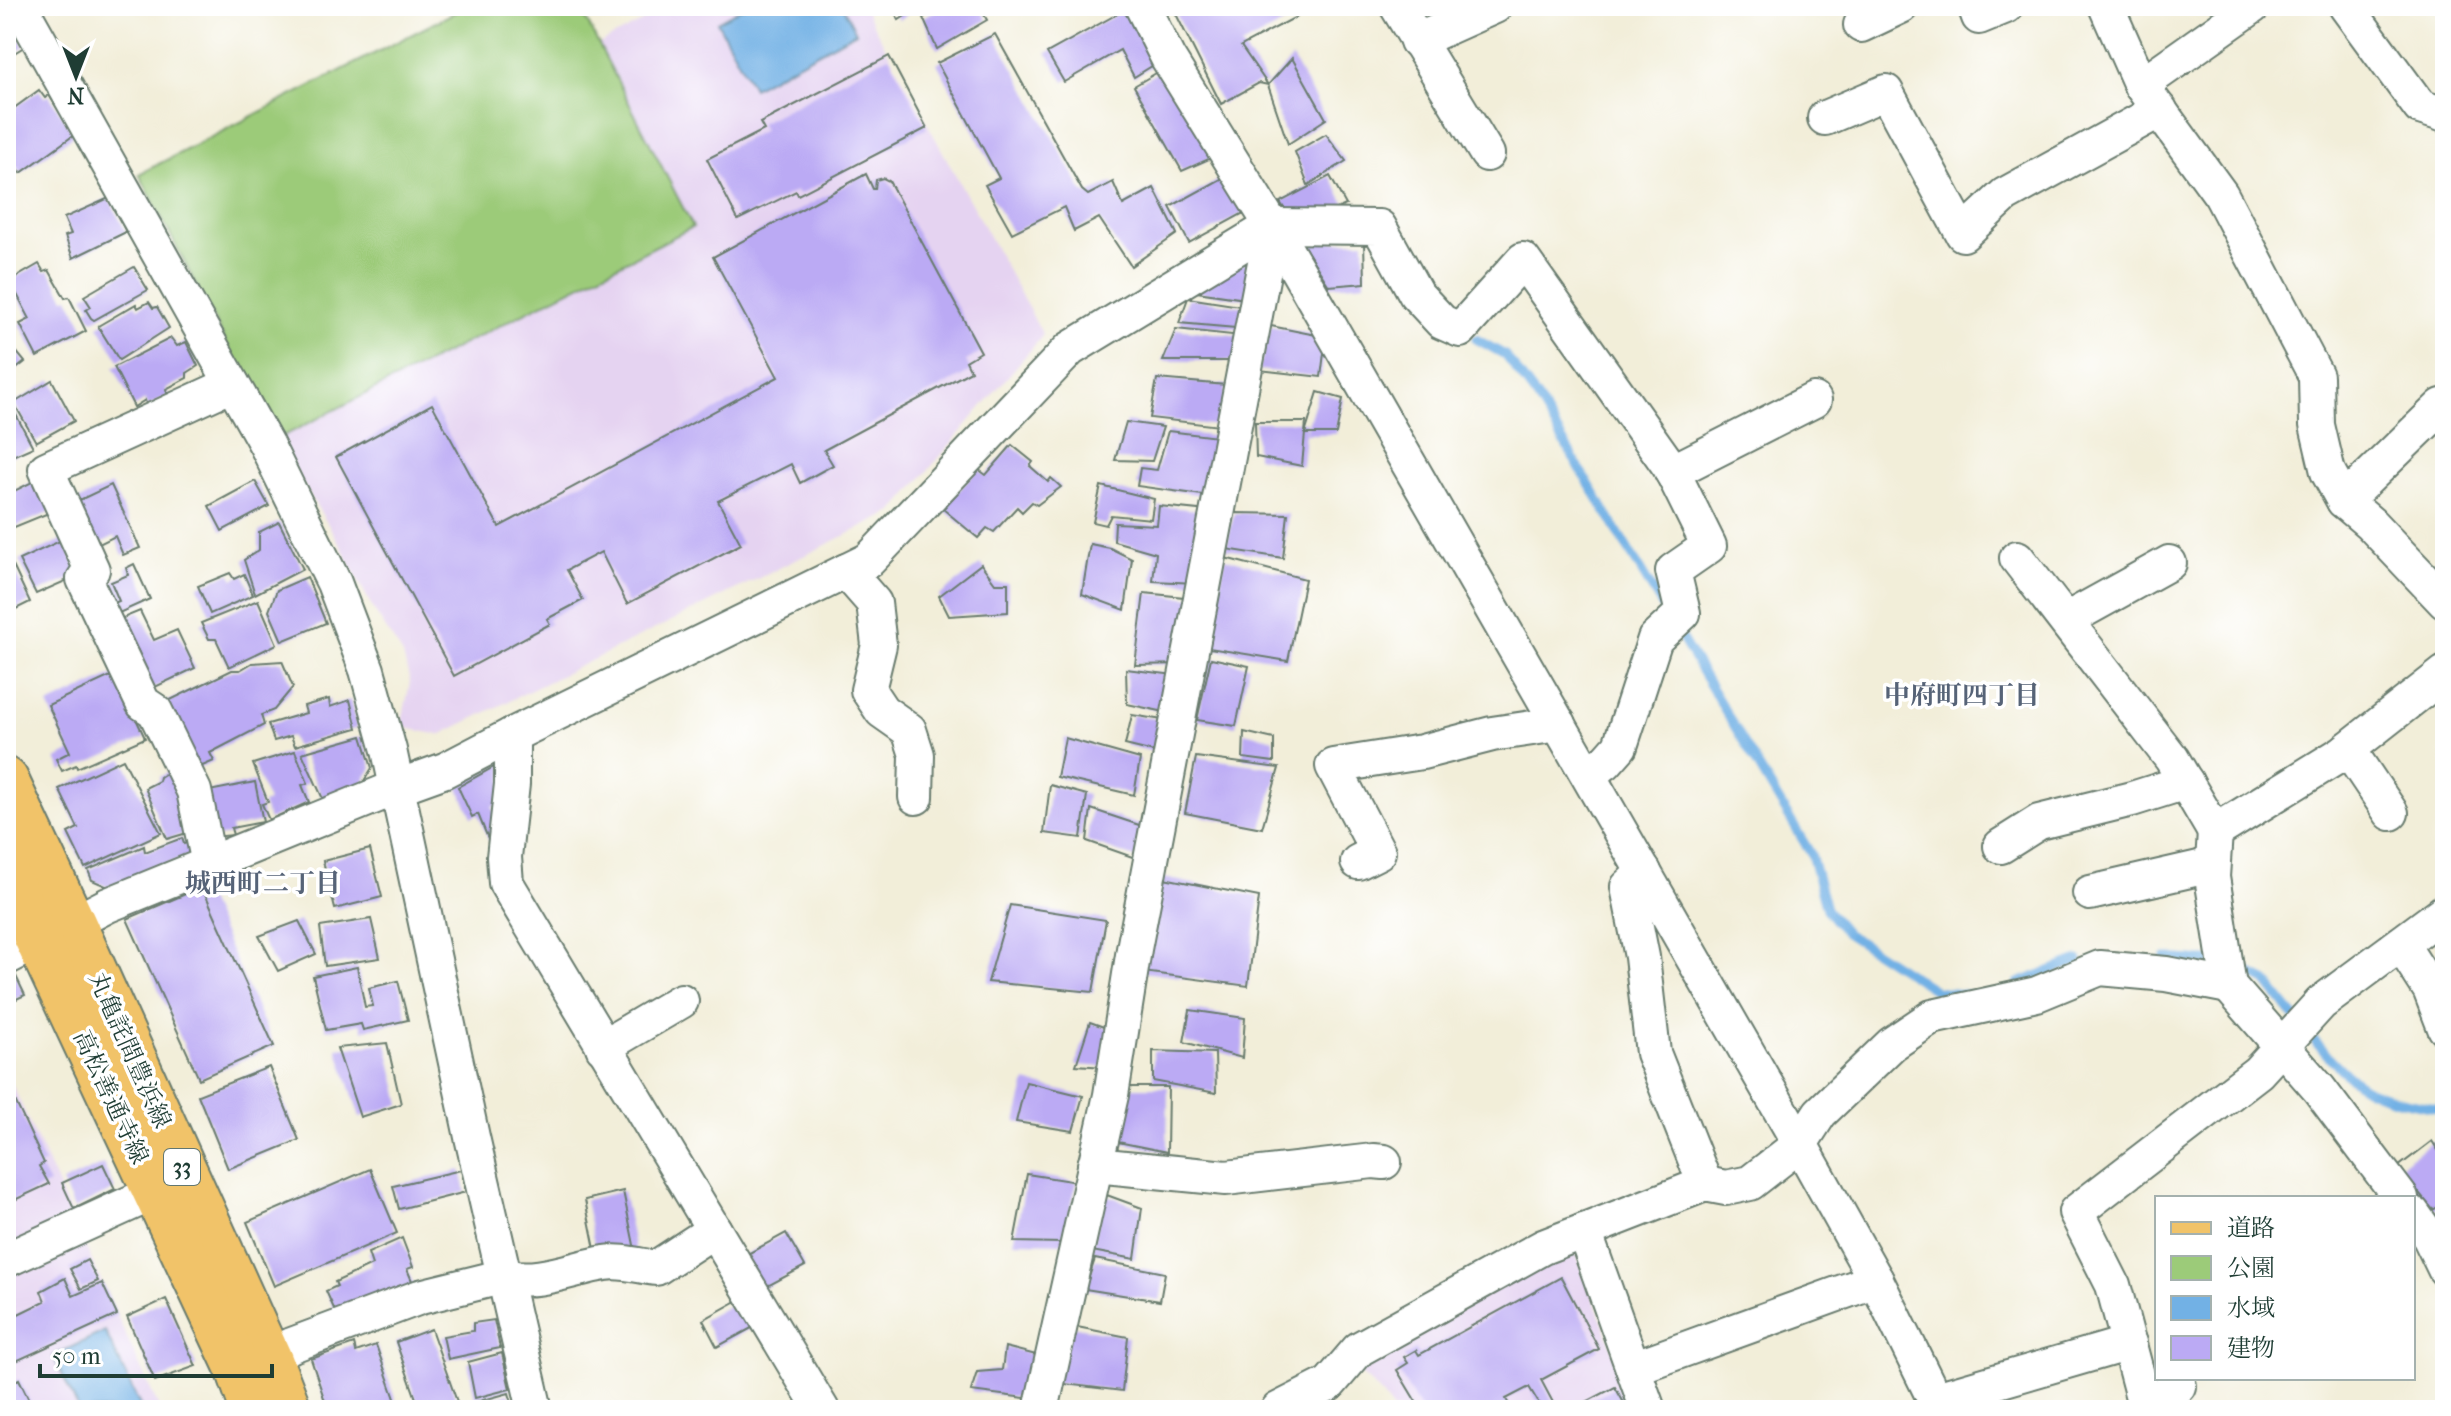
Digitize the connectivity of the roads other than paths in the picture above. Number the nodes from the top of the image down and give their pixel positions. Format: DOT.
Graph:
graph roads {
  1 [pos="20,6"];
  2 [pos="1142,6"];
  3 [pos="1397,6"];
  4 [pos="1495,6"];
  5 [pos="1901,6"];
  6 [pos="1975,6"];
  7 [pos="2006,6"];
  8 [pos="2106,6"];
  9 [pos="2253,6"];
  10 [pos="2346,6"];
  11 [pos="1861,25"];
  12 [pos="1417,41"];
  13 [pos="2151,97"];
  14 [pos="2445,115"];
  15 [pos="1825,118"];
  16 [pos="1487,154"];
  17 [pos="1272,226"];
  18 [pos="232,384"];
  19 [pos="1814,400"];
  20 [pos="2442,406"];
  21 [pos="1672,472"];
  22 [pos="2344,501"];
  23 [pos="2017,558"];
  24 [pos="2169,563"];
  25 [pos="846,571"];
  26 [pos="2445,602"];
  27 [pos="2066,620"];
  28 [pos="2445,673"];
  29 [pos="1559,724"];
  30 [pos="512,735"];
  31 [pos="2348,749"];
  32 [pos="1587,772"];
  33 [pos="6,780"];
  34 [pos="2186,782"];
  35 [pos="395,788"];
  36 [pos="916,797"];
  37 [pos="2391,813"];
  38 [pos="2001,846"];
  39 [pos="2214,849"];
  40 [pos="1358,862"];
  41 [pos="209,864"];
  42 [pos="1644,872"];
  43 [pos="6,873"];
  44 [pos="2090,893"];
  45 [pos="2445,911"];
  46 [pos="39,942"];
  47 [pos="2401,944"];
  48 [pos="2227,972"];
  49 [pos="681,1001"];
  50 [pos="2445,1028"];
  51 [pos="2292,1035"];
  52 [pos="603,1047"];
  53 [pos="1800,1144"];
  54 [pos="1384,1162"];
  55 [pos="1095,1165"];
  56 [pos="1705,1184"];
  57 [pos="171,1185"];
  58 [pos="2399,1196"];
  59 [pos="2429,1227"];
  60 [pos="714,1230"];
  61 [pos="1584,1231"];
  62 [pos="6,1260"];
  63 [pos="2445,1269"];
  64 [pos="505,1276"];
  65 [pos="1876,1280"];
  66 [pos="2129,1343"];
  67 [pos="1633,1368"];
  68 [pos="254,1380"];
  69 [pos="2179,1386"];
  70 [pos="1938,1405"];
  71 [pos="289,1410"];
  72 [pos="535,1410"];
  73 [pos="822,1410"];
  74 [pos="1041,1410"];
  75 [pos="1278,1410"];
  76 [pos="1648,1410"];
  1 -- 18 [label="street"];
  2 -- 17 [label="street"];
  3 -- 12 [label="street"];
  4 -- 12 [label="street"];
  5 -- 11 [label="street"];
  6 -- 7 [label="street"];
  8 -- 13 [label="street"];
  9 -- 13 [label="street"];
  10 -- 14 [label="street"];
  12 -- 16 [label="street"];
  13 -- 15 [label="street"];
  13 -- 22 [label="street"];
  17 -- 21 [label="street"];
  17 -- 25 [label="street"];
  17 -- 29 [label="street"];
  17 -- 55 [label="street"];
  18 -- 35 [label="street"];
  18 -- 41 [label="street"];
  19 -- 21 [label="street"];
  20 -- 22 [label="street"];
  21 -- 32 [label="street"];
  22 -- 26 [label="street"];
  23 -- 27 [label="street"];
  24 -- 27 [label="street"];
  25 -- 30 [label="street"];
  25 -- 36 [label="street"];
  27 -- 34 [label="street"];
  28 -- 31 [label="street"];
  29 -- 32 [label="street"];
  29 -- 40 [label="street"];
  30 -- 35 [label="street"];
  30 -- 52 [label="street"];
  31 -- 37 [label="street"];
  31 -- 39 [label="street"];
  32 -- 42 [label="street"];
  33 -- 46 [label="main road, 33"];
  34 -- 38 [label="street"];
  34 -- 39 [label="street"];
  35 -- 41 [label="street"];
  35 -- 64 [label="street"];
  39 -- 44 [label="street"];
  39 -- 48 [label="street"];
  41 -- 46 [label="street"];
  42 -- 53 [label="street"];
  42 -- 56 [label="street"];
  43 -- 46 [label="main road, 高松善通寺線 / 33"];
  45 -- 47 [label="street"];
  46 -- 57 [label="main road, 高松善通寺線 / 33"];
  47 -- 50 [label="street"];
  47 -- 51 [label="street"];
  48 -- 51 [label="street"];
  48 -- 53 [label="street"];
  49 -- 52 [label="street"];
  51 -- 58 [label="street"];
  51 -- 66 [label="street"];
  52 -- 60 [label="street"];
  53 -- 56 [label="street"];
  53 -- 65 [label="street"];
  54 -- 55 [label="street"];
  55 -- 74 [label="street"];
  56 -- 61 [label="street"];
  57 -- 62 [label="street"];
  57 -- 68 [label="main road, 高松善通寺線 / 33"];
  59 -- 63 [label="street"];
  60 -- 64 [label="street"];
  60 -- 73 [label="street"];
  61 -- 67 [label="street"];
  61 -- 75 [label="street"];
  64 -- 68 [label="street"];
  64 -- 72 [label="street"];
  65 -- 67 [label="street"];
  65 -- 70 [label="street"];
  66 -- 69 [label="street"];
  66 -- 70 [label="street"];
  67 -- 76 [label="street"];
  68 -- 71 [label="main road, 33"];
}
